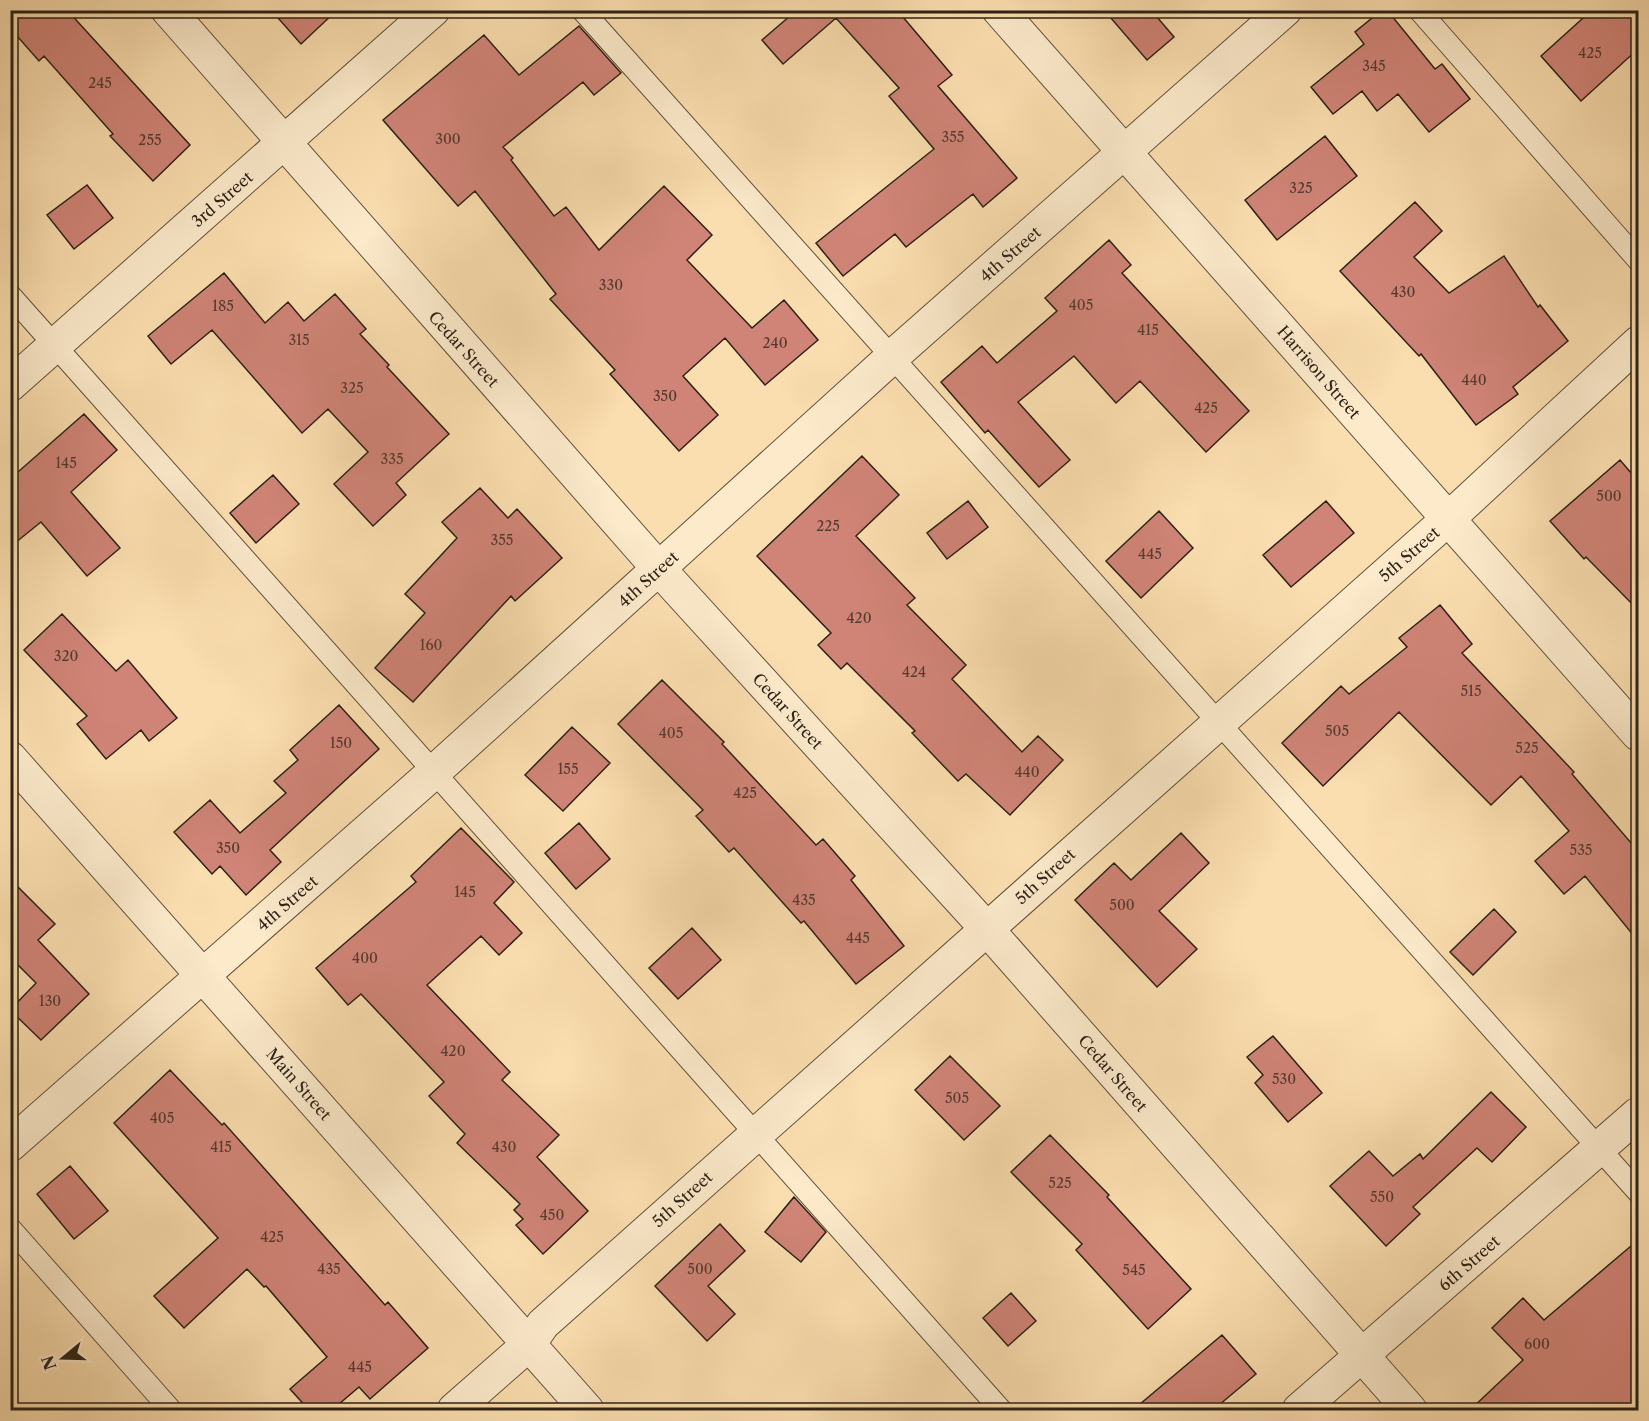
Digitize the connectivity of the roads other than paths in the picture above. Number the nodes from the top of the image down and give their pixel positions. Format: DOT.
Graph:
graph roads {
  1 [pos="168,10"];
  2 [pos="433,10"];
  3 [pos="582,10"];
  4 [pos="999,10"];
  5 [pos="1285,10"];
  6 [pos="1419,10"];
  7 [pos="284,145"];
  8 [pos="1125,154"];
  9 [pos="1638,260"];
  10 [pos="10,295"];
  11 [pos="1638,343"];
  12 [pos="55,346"];
  13 [pos="892,357"];
  14 [pos="10,386"];
  15 [pos="1448,519"];
  16 [pos="659,569"];
  17 [pos="1218,722"];
  18 [pos="1638,734"];
  19 [pos="10,758"];
  20 [pos="434,772"];
  21 [pos="986,928"];
  22 [pos="204,976"];
  23 [pos="1638,1114"];
  24 [pos="755,1134"];
  25 [pos="10,1145"];
  26 [pos="1600,1149"];
  27 [pos="1638,1191"];
  28 [pos="10,1228"];
  29 [pos="529,1344"];
  30 [pos="1361,1356"];
  31 [pos="171,1410"];
  32 [pos="454,1410"];
  33 [pos="587,1410"];
  34 [pos="1001,1410"];
  35 [pos="1299,1410"];
  36 [pos="1410,1410"];
  1 -- 7 [label="street, Cedar Street"];
  2 -- 7 [label="street, 3rd Street"];
  3 -- 13 [label="lane"];
  4 -- 8 [label="street, Harrison Street"];
  5 -- 8 [label="street, 4th Street"];
  6 -- 9 [label="lane"];
  7 -- 12 [label="street, 3rd Street"];
  7 -- 16 [label="street, Cedar Street"];
  8 -- 13 [label="street, 4th Street"];
  8 -- 15 [label="street, Harrison Street"];
  10 -- 12 [label="lane"];
  11 -- 15 [label="street, 5th Street"];
  12 -- 14 [label="street, 3rd Street"];
  12 -- 20 [label="lane"];
  13 -- 16 [label="street, 4th Street"];
  13 -- 17 [label="lane"];
  15 -- 17 [label="street, 5th Street"];
  15 -- 18 [label="street, Harrison Street"];
  16 -- 20 [label="street, 4th Street"];
  16 -- 21 [label="street, Cedar Street"];
  17 -- 21 [label="street, 5th Street"];
  17 -- 26 [label="lane"];
  19 -- 22 [label="street, Main Street"];
  20 -- 22 [label="street, 4th Street"];
  20 -- 24 [label="lane"];
  21 -- 24 [label="street, 5th Street"];
  21 -- 30 [label="street, Cedar Street"];
  22 -- 25 [label="street, 4th Street"];
  22 -- 29 [label="street, Main Street"];
  23 -- 26 [label="street, 6th Street"];
  24 -- 29 [label="street, 5th Street"];
  24 -- 34 [label="lane"];
  26 -- 27 [label="lane"];
  26 -- 30 [label="street, 6th Street"];
  28 -- 31 [label="lane"];
  29 -- 32 [label="street, 5th Street"];
  29 -- 33 [label="street, Main Street"];
  30 -- 35 [label="street, 6th Street"];
  30 -- 36 [label="street, Cedar Street"];
}
